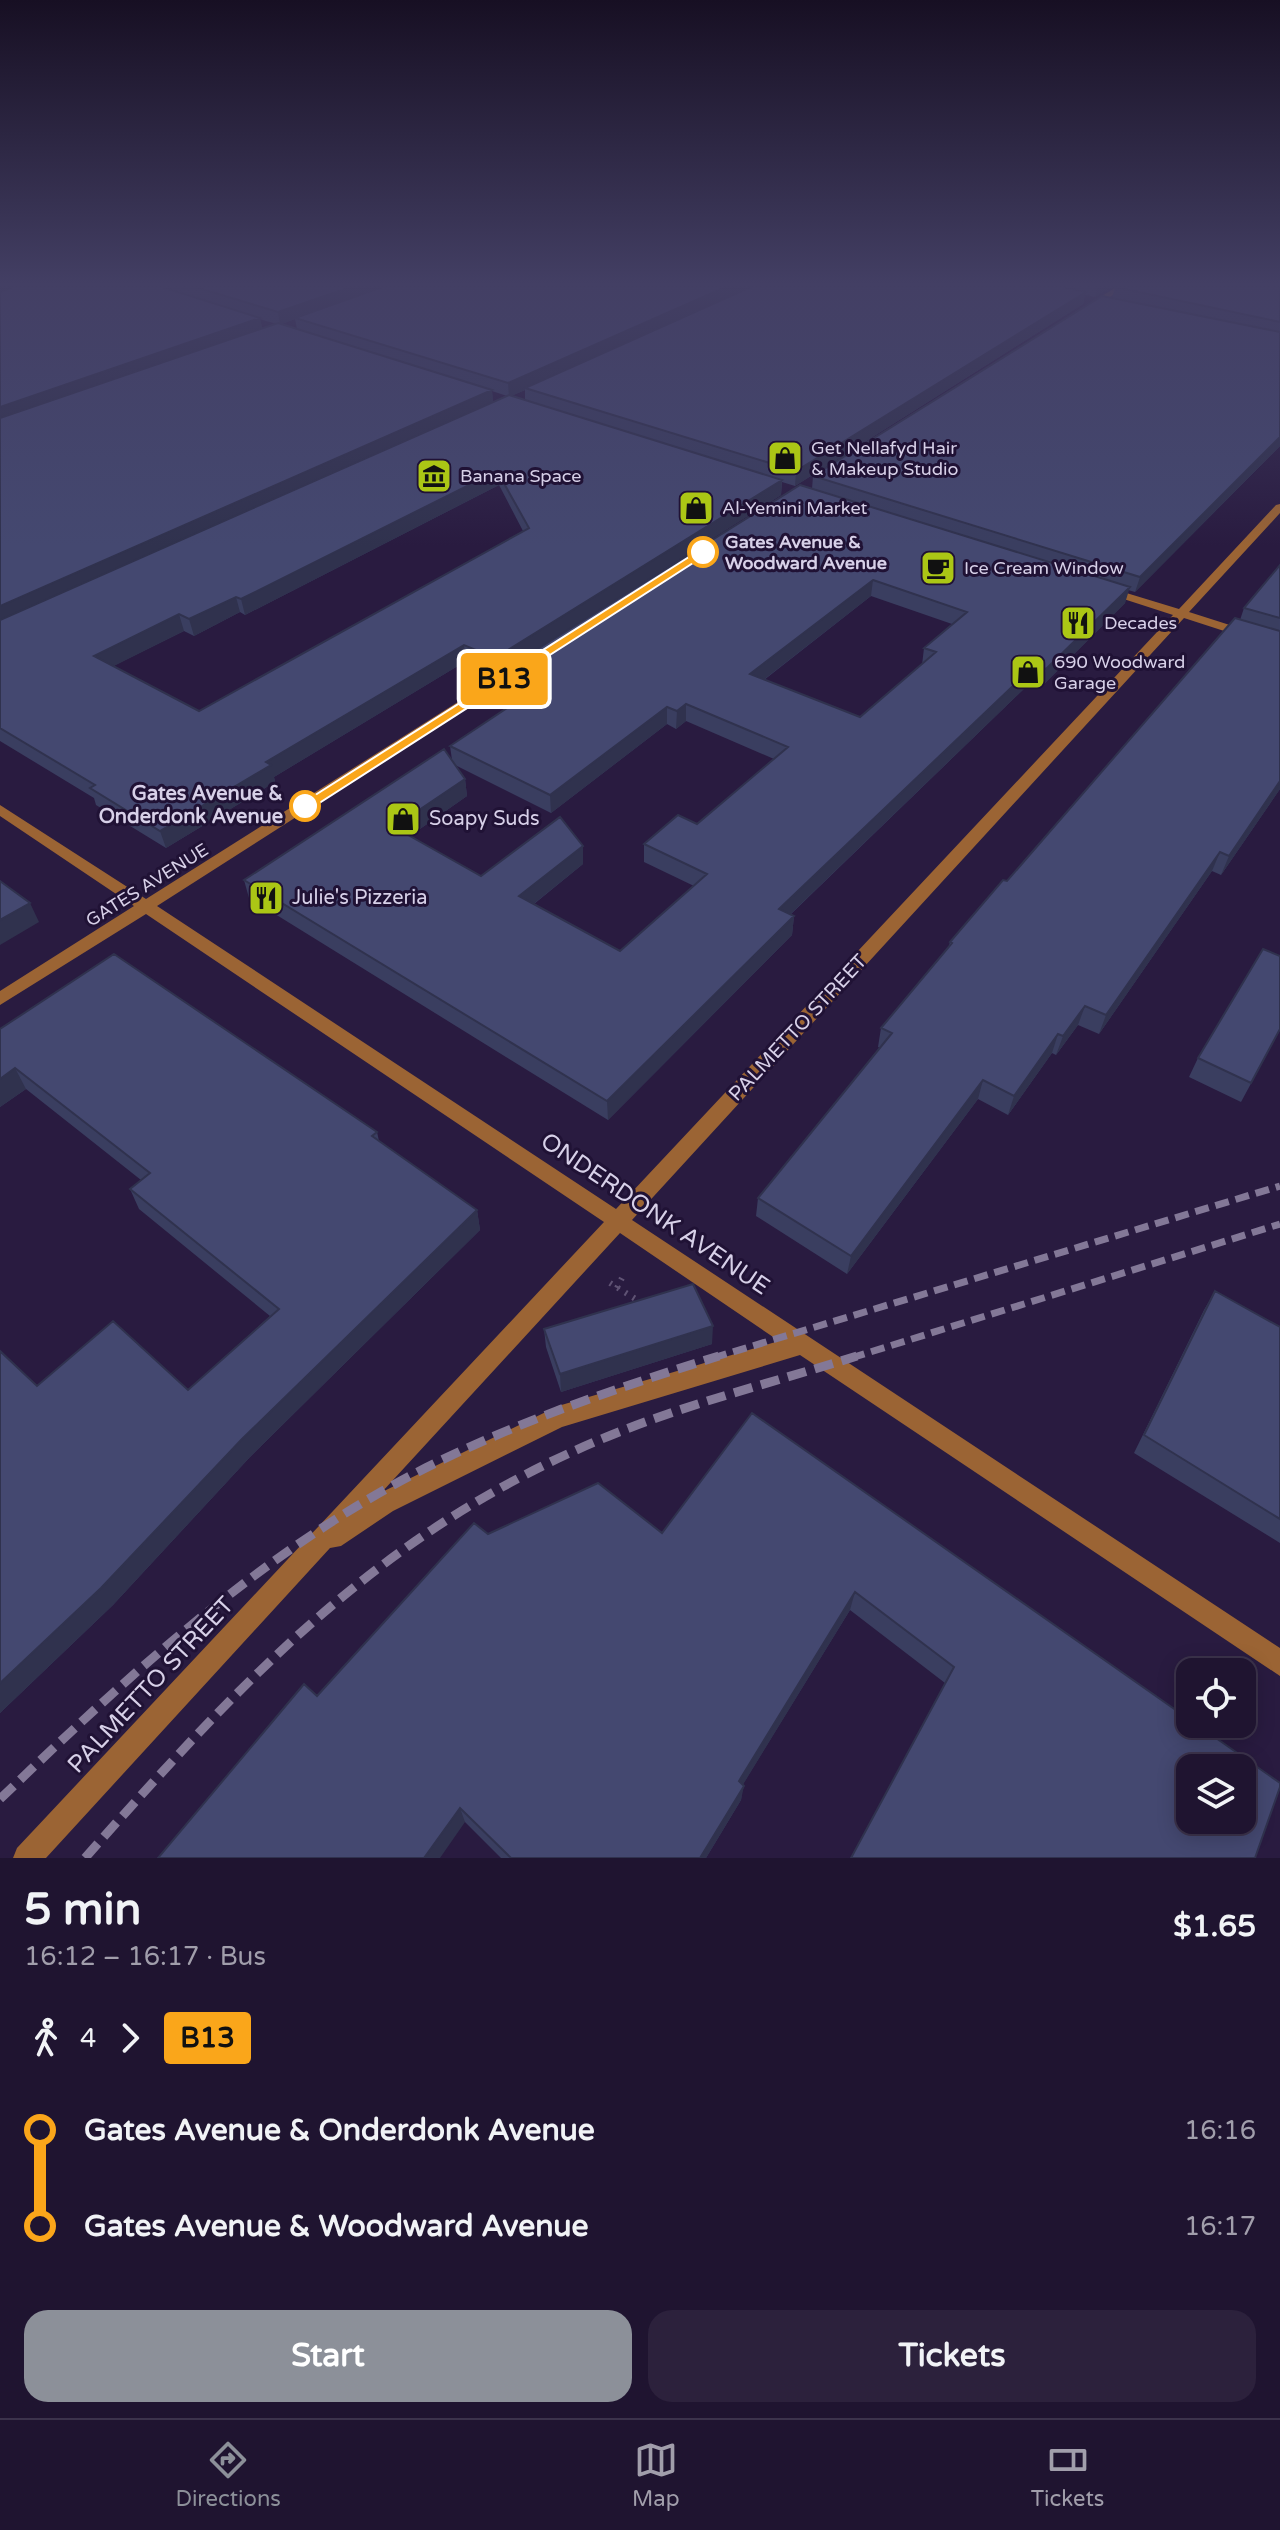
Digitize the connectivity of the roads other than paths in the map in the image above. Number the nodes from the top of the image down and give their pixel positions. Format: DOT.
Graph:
graph roads {
  1 [pos="1280,507"];
  2 [pos="1093,586"];
  3 [pos="1181,614"];
  4 [pos="1280,645"];
  5 [pos="544,653"];
  6 [pos="0,809"];
  7 [pos="146,907"];
  8 [pos="0,999"];
  9 [pos="619,1222"];
  10 [pos="802,1344"];
  11 [pos="314,1548"];
  12 [pos="1280,1663"];
  13 [pos="27,1858"];
  1 -- 3 [label="street, PALMETTO STREET"];
  2 -- 3 [label="street"];
  3 -- 4 [label="street"];
  3 -- 9 [label="street, PALMETTO STREET"];
  5 -- 7 [label="street, GATES AVENUE"];
  6 -- 7 [label="street, ONDERDONK AVENUE"];
  7 -- 8 [label="street, GATES AVENUE"];
  7 -- 9 [label="street, ONDERDONK AVENUE"];
  9 -- 10 [label="street, ONDERDONK AVENUE"];
  9 -- 11 [label="street, PALMETTO STREET"];
  10 -- 11 [label="street, PALMETTO STREET"];
  10 -- 12 [label="street, ONDERDONK AVENUE"];
  11 -- 13 [label="street, PALMETTO STREET"];
}
